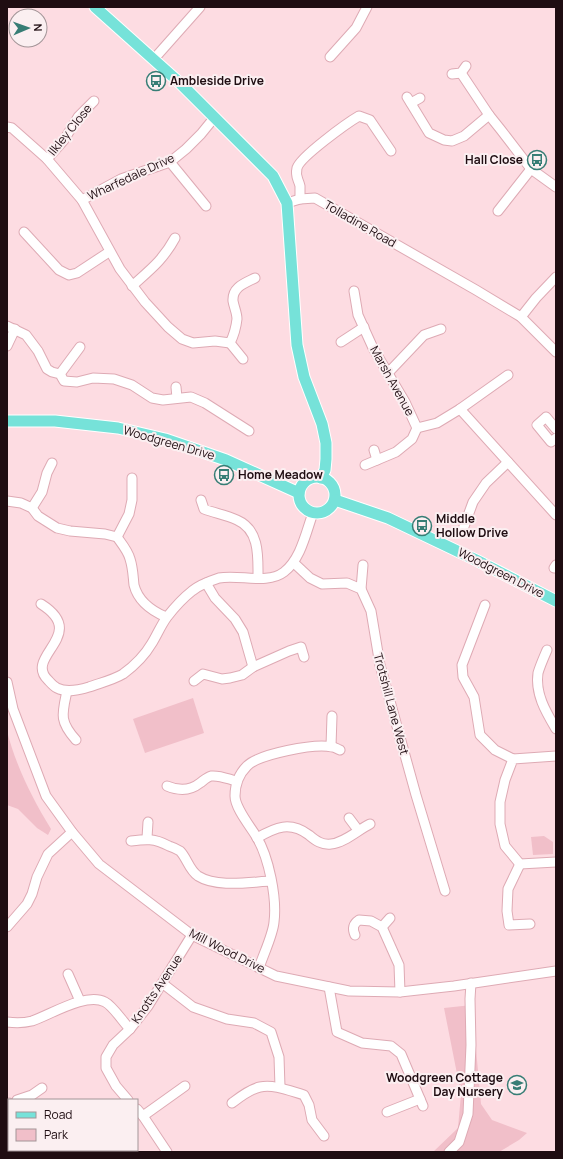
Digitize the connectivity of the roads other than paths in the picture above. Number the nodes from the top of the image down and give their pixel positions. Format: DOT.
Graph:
graph roads {
  1 [pos="95,7"];
  2 [pos="200,7"];
  3 [pos="367,7"];
  4 [pos="330,57"];
  5 [pos="153,60"];
  6 [pos="460,71"];
  7 [pos="420,98"];
  8 [pos="94,101"];
  9 [pos="489,116"];
  10 [pos="214,118"];
  11 [pos="7,127"];
  12 [pos="391,151"];
  13 [pos="47,159"];
  14 [pos="170,162"];
  15 [pos="531,169"];
  16 [pos="556,187"];
  17 [pos="300,199"];
  18 [pos="82,200"];
  19 [pos="287,203"];
  20 [pos="206,206"];
  21 [pos="504,209"];
  22 [pos="24,232"];
  23 [pos="175,238"];
  24 [pos="109,252"];
  25 [pos="556,277"];
  26 [pos="255,278"];
  27 [pos="132,286"];
  28 [pos="354,291"];
  29 [pos="521,317"];
  30 [pos="11,327"];
  31 [pos="364,327"];
  32 [pos="441,329"];
  33 [pos="341,342"];
  34 [pos="230,343"];
  35 [pos="7,346"];
  36 [pos="80,347"];
  37 [pos="556,352"];
  38 [pos="243,360"];
  39 [pos="388,373"];
  40 [pos="60,374"];
  41 [pos="508,375"];
  42 [pos="176,386"];
  43 [pos="177,398"];
  44 [pos="460,409"];
  45 [pos="7,421"];
  46 [pos="417,428"];
  47 [pos="556,429"];
  48 [pos="250,431"];
  49 [pos="556,438"];
  50 [pos="374,450"];
  51 [pos="377,460"];
  52 [pos="508,462"];
  53 [pos="52,463"];
  54 [pos="365,465"];
  55 [pos="132,478"];
  56 [pos="321,478"];
  57 [pos="299,493"];
  58 [pos="201,500"];
  59 [pos="335,500"];
  60 [pos="7,501"];
  61 [pos="32,508"];
  62 [pos="554,509"];
  63 [pos="313,513"];
  64 [pos="462,532"];
  65 [pos="117,537"];
  66 [pos="294,563"];
  67 [pos="362,565"];
  68 [pos="258,578"];
  69 [pos="206,583"];
  70 [pos="361,589"];
  71 [pos="556,601"];
  72 [pos="41,604"];
  73 [pos="485,605"];
  74 [pos="166,617"];
  75 [pos="547,650"];
  76 [pos="304,657"];
  77 [pos="253,667"];
  78 [pos="194,681"];
  79 [pos="7,682"];
  80 [pos="67,691"];
  81 [pos="332,716"];
  82 [pos="556,729"];
  83 [pos="76,740"];
  84 [pos="331,746"];
  85 [pos="340,750"];
  86 [pos="556,756"];
  87 [pos="513,759"];
  88 [pos="236,781"];
  89 [pos="167,786"];
  90 [pos="350,818"];
  91 [pos="148,822"];
  92 [pos="370,824"];
  93 [pos="358,830"];
  94 [pos="72,832"];
  95 [pos="147,838"];
  96 [pos="257,838"];
  97 [pos="130,841"];
  98 [pos="520,864"];
  99 [pos="556,866"];
  100 [pos="271,881"];
  101 [pos="445,891"];
  102 [pos="390,918"];
  103 [pos="530,924"];
  104 [pos="7,927"];
  105 [pos="382,927"];
  106 [pos="192,935"];
  107 [pos="355,935"];
  108 [pos="259,968"];
  109 [pos="556,971"];
  110 [pos="68,974"];
  111 [pos="162,983"];
  112 [pos="471,983"];
  113 [pos="329,987"];
  114 [pos="400,992"];
  115 [pos="80,1002"];
  116 [pos="7,1022"];
  117 [pos="130,1029"];
  118 [pos="185,1086"];
  119 [pos="280,1087"];
  120 [pos="42,1088"];
  121 [pos="34,1097"];
  122 [pos="23,1099"];
  123 [pos="127,1099"];
  124 [pos="232,1103"];
  125 [pos="387,1112"];
  126 [pos="140,1113"];
  127 [pos="324,1136"];
  128 [pos="167,1152"];
  129 [pos="449,1152"];
  1 -- 5 [label="main road"];
  2 -- 5 [label="street"];
  3 -- 4 [label="street"];
  5 -- 10 [label="main road"];
  6 -- 9 [label="street"];
  7 -- 9 [label="street"];
  8 -- 13 [label="street, Ilkley Close"];
  9 -- 15 [label="street"];
  10 -- 14 [label="street, Wharfedale Drive"];
  10 -- 19 [label="main road"];
  11 -- 13 [label="street"];
  12 -- 17 [label="street"];
  13 -- 18 [label="street"];
  14 -- 18 [label="street, Wharfedale Drive"];
  14 -- 20 [label="street"];
  15 -- 16 [label="street"];
  15 -- 21 [label="street"];
  17 -- 19 [label="street, Tolladine Road"];
  17 -- 29 [label="street, Tolladine Road"];
  18 -- 24 [label="street"];
  19 -- 56 [label="main road"];
  22 -- 24 [label="street"];
  23 -- 27 [label="street"];
  24 -- 27 [label="street"];
  25 -- 29 [label="street"];
  26 -- 34 [label="street"];
  27 -- 34 [label="street"];
  28 -- 31 [label="street, Marsh Avenue"];
  29 -- 37 [label="street, Tolladine Road"];
  30 -- 35 [label="street"];
  30 -- 40 [label="street"];
  31 -- 33 [label="street"];
  31 -- 39 [label="street, Marsh Avenue"];
  32 -- 39 [label="street"];
  34 -- 38 [label="street"];
  36 -- 40 [label="street"];
  39 -- 46 [label="street, Marsh Avenue"];
  40 -- 43 [label="street"];
  41 -- 44 [label="street, Marsh Avenue"];
  42 -- 43 [label="street"];
  43 -- 48 [label="street"];
  44 -- 46 [label="street, Marsh Avenue"];
  44 -- 52 [label="street"];
  45 -- 57 [label="main road, Woodgreen Drive"];
  46 -- 51 [label="street"];
  47 -- 49 [label="street"];
  50 -- 51 [label="street"];
  51 -- 54 [label="street"];
  52 -- 62 [label="street"];
  52 -- 64 [label="street"];
  53 -- 61 [label="street"];
  55 -- 65 [label="street"];
  56 -- 57 [label="main road"];
  56 -- 59 [label="main road"];
  57 -- 63 [label="main road"];
  58 -- 68 [label="street"];
  59 -- 63 [label="main road"];
  59 -- 71 [label="main road, Woodgreen Drive"];
  60 -- 61 [label="street"];
  61 -- 65 [label="street"];
  63 -- 66 [label="street"];
  65 -- 74 [label="street"];
  66 -- 68 [label="street"];
  66 -- 70 [label="street"];
  67 -- 70 [label="street"];
  68 -- 69 [label="street"];
  69 -- 74 [label="street"];
  69 -- 77 [label="street"];
  70 -- 101 [label="street, Trotshill Lane West"];
  72 -- 80 [label="street"];
  73 -- 87 [label="street"];
  74 -- 80 [label="street"];
  75 -- 82 [label="street"];
  76 -- 77 [label="street"];
  77 -- 78 [label="street"];
  79 -- 94 [label="street, Mill Wood Drive"];
  80 -- 83 [label="street"];
  81 -- 84 [label="street"];
  84 -- 85 [label="street"];
  84 -- 88 [label="street"];
  86 -- 87 [label="street"];
  87 -- 98 [label="street"];
  88 -- 89 [label="street"];
  88 -- 96 [label="street"];
  90 -- 93 [label="street"];
  91 -- 95 [label="street"];
  92 -- 93 [label="street"];
  93 -- 96 [label="street"];
  94 -- 104 [label="street"];
  94 -- 106 [label="street, Mill Wood Drive"];
  95 -- 97 [label="street"];
  95 -- 100 [label="street"];
  96 -- 100 [label="street"];
  98 -- 99 [label="street"];
  98 -- 103 [label="street"];
  100 -- 108 [label="street"];
  102 -- 105 [label="street"];
  105 -- 107 [label="street"];
  105 -- 114 [label="street"];
  106 -- 108 [label="street, Mill Wood Drive"];
  106 -- 111 [label="street, Knotts Avenue"];
  108 -- 113 [label="street, Mill Wood Drive"];
  109 -- 112 [label="street, Mill Wood Drive"];
  110 -- 115 [label="street"];
  111 -- 117 [label="street, Knotts Avenue"];
  111 -- 119 [label="street"];
  112 -- 114 [label="street, Mill Wood Drive"];
  112 -- 129 [label="street"];
  113 -- 114 [label="street, Mill Wood Drive"];
  113 -- 125 [label="street"];
  115 -- 116 [label="street"];
  115 -- 117 [label="street"];
  117 -- 123 [label="street, Knotts Avenue"];
  118 -- 126 [label="street"];
  119 -- 124 [label="street"];
  119 -- 127 [label="street"];
  120 -- 121 [label="street"];
  121 -- 122 [label="street"];
  126 -- 128 [label="street"];
}
